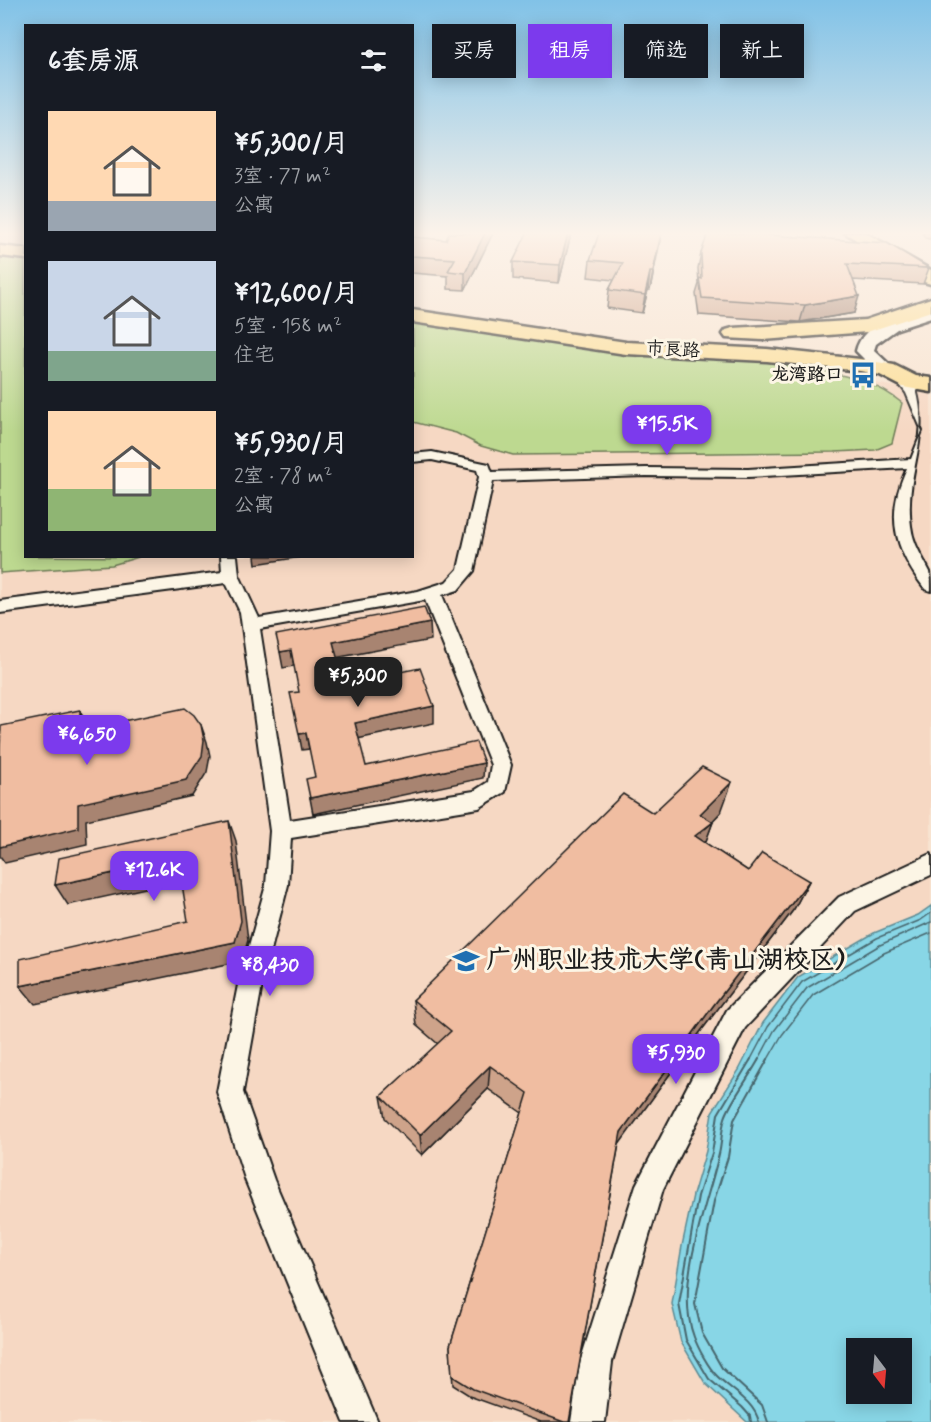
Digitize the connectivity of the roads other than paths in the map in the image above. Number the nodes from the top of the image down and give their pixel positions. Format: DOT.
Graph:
graph roads {
  1 [pos="426,299"];
  2 [pos="930,310"];
  3 [pos="414,316"];
  4 [pos="591,323"];
  5 [pos="898,323"];
  6 [pos="867,326"];
  7 [pos="650,330"];
  8 [pos="893,373"];
  9 [pos="931,385"];
  10 [pos="930,429"];
  11 [pos="414,458"];
  12 [pos="917,463"];
  13 [pos="486,477"];
  14 [pos="230,566"];
  15 [pos="931,585"];
  16 [pos="432,592"];
  17 [pos="0,607"];
  18 [pos="251,625"];
  19 [pos="281,831"];
  20 [pos="931,864"];
  21 [pos="361,1422"];
  22 [pos="588,1422"];
  1 -- 4 [label="highway"];
  2 -- 5 [label="street"];
  2 -- 6 [label="highway, 市良路"];
  3 -- 8 [label="highway, 市良路"];
  5 -- 6 [label="highway"];
  5 -- 8 [label="street"];
  6 -- 7 [label="highway, 市良路"];
  8 -- 9 [label="highway, 市良路"];
  8 -- 10 [label="street"];
  10 -- 12 [label="street"];
  11 -- 13 [label="street"];
  12 -- 13 [label="street"];
  12 -- 15 [label="street"];
  13 -- 16 [label="street"];
  14 -- 17 [label="street"];
  14 -- 18 [label="street"];
  16 -- 18 [label="street"];
  16 -- 19 [label="street"];
  18 -- 19 [label="street"];
  19 -- 21 [label="street"];
  20 -- 22 [label="street"];
}
